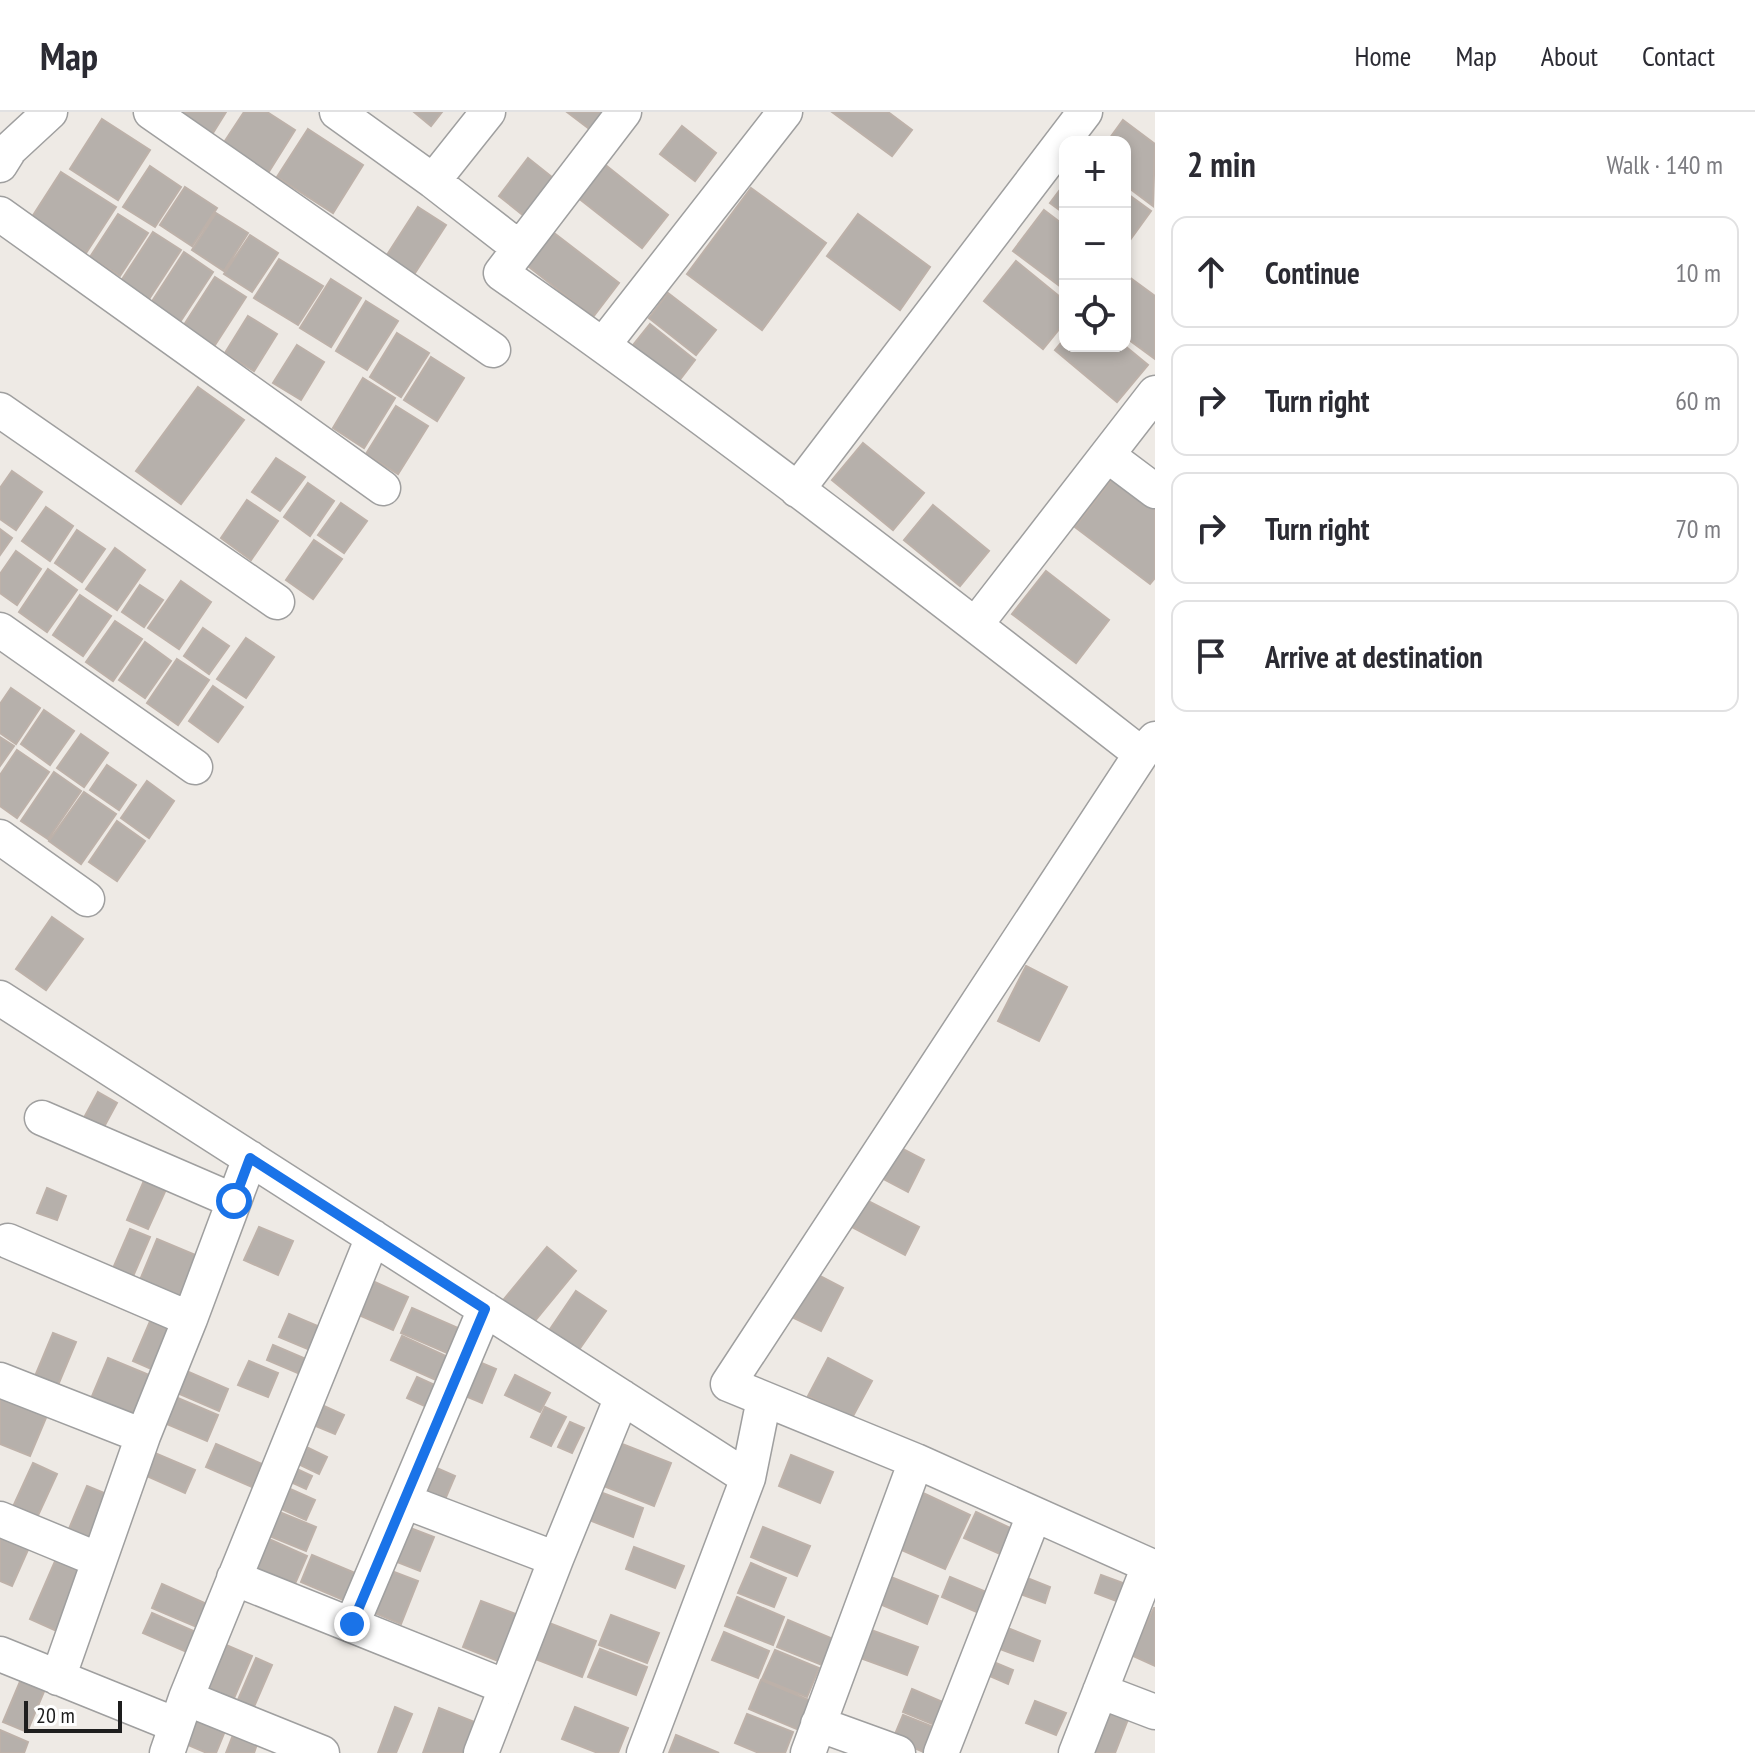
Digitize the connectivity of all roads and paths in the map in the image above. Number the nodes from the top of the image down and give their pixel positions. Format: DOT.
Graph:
graph roads {
  1 [pos="50,112"];
  2 [pos="151,112"];
  3 [pos="337,112"];
  4 [pos="488,112"];
  5 [pos="624,112"];
  6 [pos="785,112"];
  7 [pos="1085,112"];
  8 [pos="3,152"];
  9 [pos="433,181"];
  10 [pos="0,214"];
  11 [pos="518,247"];
  12 [pos="603,345"];
  13 [pos="493,350"];
  14 [pos="1155,393"];
  15 [pos="0,410"];
  16 [pos="1107,455"];
  17 [pos="383,488"];
  18 [pos="797,490"];
  19 [pos="1155,491"];
  20 [pos="277,602"];
  21 [pos="976,624"];
  22 [pos="0,630"];
  23 [pos="1148,746"];
  24 [pos="195,767"];
  25 [pos="0,837"];
  26 [pos="87,899"];
  27 [pos="0,998"];
  28 [pos="42,1118"];
  29 [pos="250,1158"];
  30 [pos="234,1201"];
  31 [pos="373,1237"];
  32 [pos="8,1241"];
  33 [pos="485,1309"];
  34 [pos="190,1319"];
  35 [pos="0,1380"];
  36 [pos="622,1397"];
  37 [pos="764,1399"];
  38 [pos="143,1436"];
  39 [pos="916,1461"];
  40 [pos="748,1478"];
  41 [pos="404,1501"];
  42 [pos="1034,1515"];
  43 [pos="0,1519"];
  44 [pos="556,1559"];
  45 [pos="99,1560"];
  46 [pos="1152,1567"];
  47 [pos="234,1578"];
  48 [pos="352,1624"];
  49 [pos="0,1654"];
  50 [pos="58,1678"];
  51 [pos="506,1687"];
  52 [pos="1100,1691"];
  53 [pos="1155,1712"];
  54 [pos="176,1725"];
  55 [pos="813,1738"];
  56 [pos="322,1753"];
  57 [pos="481,1753"];
  58 [pos="644,1753"];
  59 [pos="898,1753"];
  60 [pos="941,1753"];
  61 [pos="1076,1753"];
  1 -- 8 [label="street"];
  2 -- 13 [label="street"];
  3 -- 9 [label="street"];
  4 -- 9 [label="street"];
  5 -- 11 [label="street"];
  6 -- 12 [label="street"];
  7 -- 18 [label="street"];
  9 -- 11 [label="street"];
  10 -- 17 [label="street"];
  11 -- 12 [label="street"];
  12 -- 18 [label="street"];
  14 -- 16 [label="street"];
  15 -- 20 [label="street"];
  16 -- 19 [label="street"];
  16 -- 21 [label="street"];
  18 -- 21 [label="street"];
  21 -- 23 [label="street"];
  22 -- 24 [label="street"];
  23 -- 37 [label="street"];
  25 -- 26 [label="street"];
  27 -- 29 [label="street"];
  28 -- 30 [label="street"];
  29 -- 30 [label="street"];
  29 -- 31 [label="street"];
  30 -- 34 [label="street"];
  31 -- 33 [label="street"];
  31 -- 47 [label="street"];
  32 -- 34 [label="street"];
  33 -- 36 [label="street"];
  33 -- 41 [label="street"];
  34 -- 38 [label="street"];
  35 -- 38 [label="street"];
  36 -- 40 [label="street"];
  36 -- 44 [label="street"];
  37 -- 39 [label="street"];
  37 -- 40 [label="street"];
  38 -- 45 [label="street"];
  39 -- 42 [label="street"];
  39 -- 55 [label="street"];
  40 -- 58 [label="street"];
  41 -- 44 [label="street"];
  41 -- 48 [label="street"];
  42 -- 46 [label="street"];
  42 -- 60 [label="street"];
  43 -- 45 [label="street"];
  44 -- 51 [label="street"];
  45 -- 50 [label="street"];
  46 -- 52 [label="street"];
  47 -- 48 [label="street"];
  47 -- 54 [label="street"];
  48 -- 51 [label="street"];
  49 -- 50 [label="street"];
  50 -- 54 [label="street"];
  51 -- 57 [label="street"];
  52 -- 53 [label="street"];
  52 -- 61 [label="street"];
  54 -- 56 [label="street"];
  55 -- 59 [label="street"];
}
